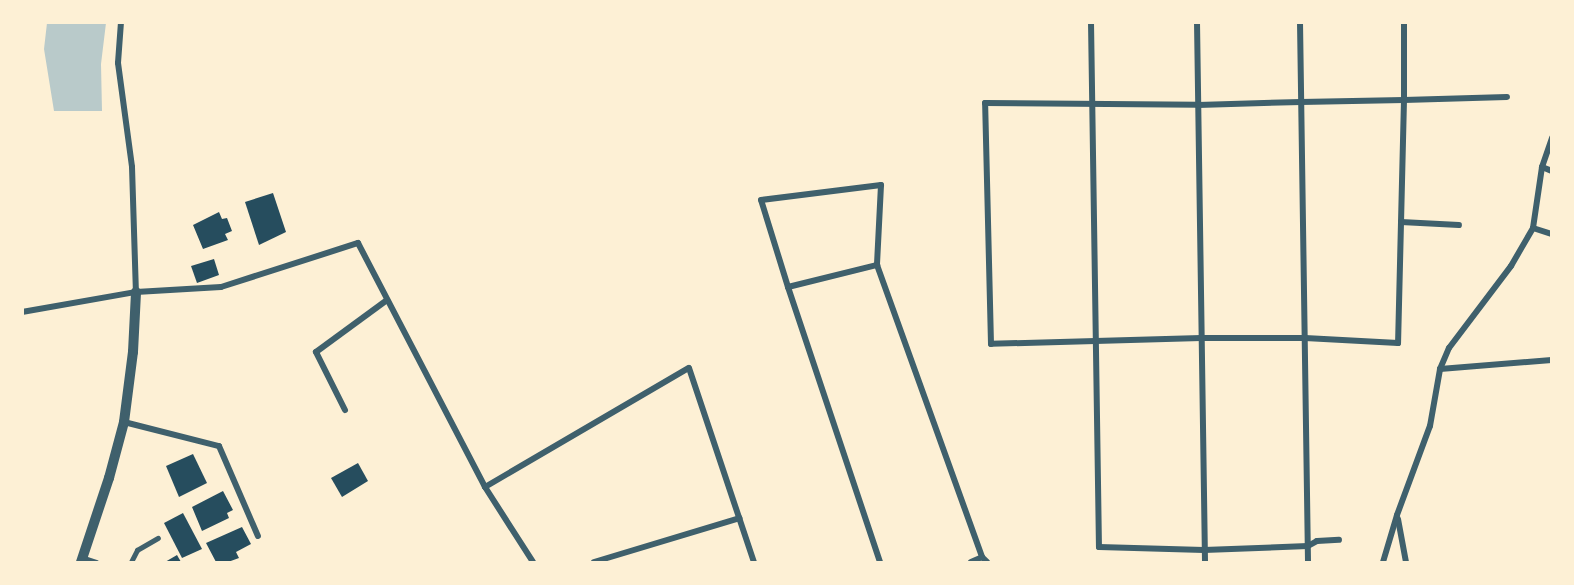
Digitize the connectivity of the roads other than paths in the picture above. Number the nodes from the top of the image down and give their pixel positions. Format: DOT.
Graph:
graph roads {
  1 [pos="121,22"];
  2 [pos="1091,22"];
  3 [pos="1197,22"];
  4 [pos="1300,22"];
  5 [pos="1404,22"];
  6 [pos="1507,97"];
  7 [pos="1404,100"];
  8 [pos="1301,102"];
  9 [pos="1092,103"];
  10 [pos="1198,105"];
  11 [pos="1551,138"];
  12 [pos="1542,167"];
  13 [pos="1551,171"];
  14 [pos="1401,222"];
  15 [pos="1459,225"];
  16 [pos="1533,228"];
  17 [pos="1551,234"];
  18 [pos="877,265"];
  19 [pos="788,287"];
  20 [pos="136,292"];
  21 [pos="387,300"];
  22 [pos="22,312"];
  23 [pos="1202,338"];
  24 [pos="1305,338"];
  25 [pos="1098,340"];
  26 [pos="1551,360"];
  27 [pos="1440,369"];
  28 [pos="345,410"];
  29 [pos="124,422"];
  30 [pos="485,487"];
  31 [pos="1397,515"];
  32 [pos="740,518"];
  33 [pos="258,536"];
  34 [pos="158,538"];
  35 [pos="1339,540"];
  36 [pos="1308,546"];
  37 [pos="1204,550"];
  38 [pos="982,556"];
  39 [pos="82,560"];
  40 [pos="96,562"];
  41 [pos="131,562"];
  42 [pos="533,562"];
  43 [pos="594,562"];
  44 [pos="754,562"];
  45 [pos="880,562"];
  46 [pos="971,562"];
  47 [pos="987,562"];
  48 [pos="1204,562"];
  49 [pos="1308,562"];
  50 [pos="1383,562"];
  51 [pos="1406,562"];
  1 -- 20 [label="street"];
  2 -- 9 [label="street"];
  3 -- 10 [label="street"];
  4 -- 8 [label="street"];
  5 -- 7 [label="street"];
  6 -- 7 [label="street"];
  7 -- 8 [label="street"];
  7 -- 14 [label="street"];
  8 -- 10 [label="street"];
  8 -- 24 [label="street"];
  9 -- 10 [label="street"];
  9 -- 25 [label="street"];
  9 -- 25 [label="street"];
  10 -- 23 [label="street"];
  11 -- 12 [label="street"];
  12 -- 13 [label="street"];
  12 -- 16 [label="street"];
  14 -- 15 [label="street"];
  14 -- 24 [label="street"];
  16 -- 17 [label="street"];
  16 -- 27 [label="street"];
  18 -- 19 [label="street"];
  18 -- 19 [label="street"];
  18 -- 38 [label="street"];
  19 -- 45 [label="street"];
  20 -- 21 [label="street"];
  20 -- 22 [label="street"];
  20 -- 29 [label="street"];
  21 -- 28 [label="street"];
  21 -- 30 [label="street"];
  23 -- 24 [label="street"];
  23 -- 25 [label="street"];
  23 -- 37 [label="street"];
  24 -- 36 [label="street"];
  25 -- 37 [label="street"];
  26 -- 27 [label="street"];
  27 -- 31 [label="street"];
  29 -- 33 [label="street"];
  29 -- 39 [label="street"];
  30 -- 32 [label="street"];
  30 -- 42 [label="street"];
  31 -- 50 [label="street"];
  31 -- 51 [label="street"];
  32 -- 43 [label="street"];
  32 -- 44 [label="street"];
  34 -- 41 [label="lane"];
  35 -- 36 [label="street"];
  36 -- 37 [label="street"];
  36 -- 49 [label="street"];
  37 -- 48 [label="street"];
  38 -- 46 [label="street"];
  38 -- 47 [label="street"];
  39 -- 40 [label="lane"];
}
